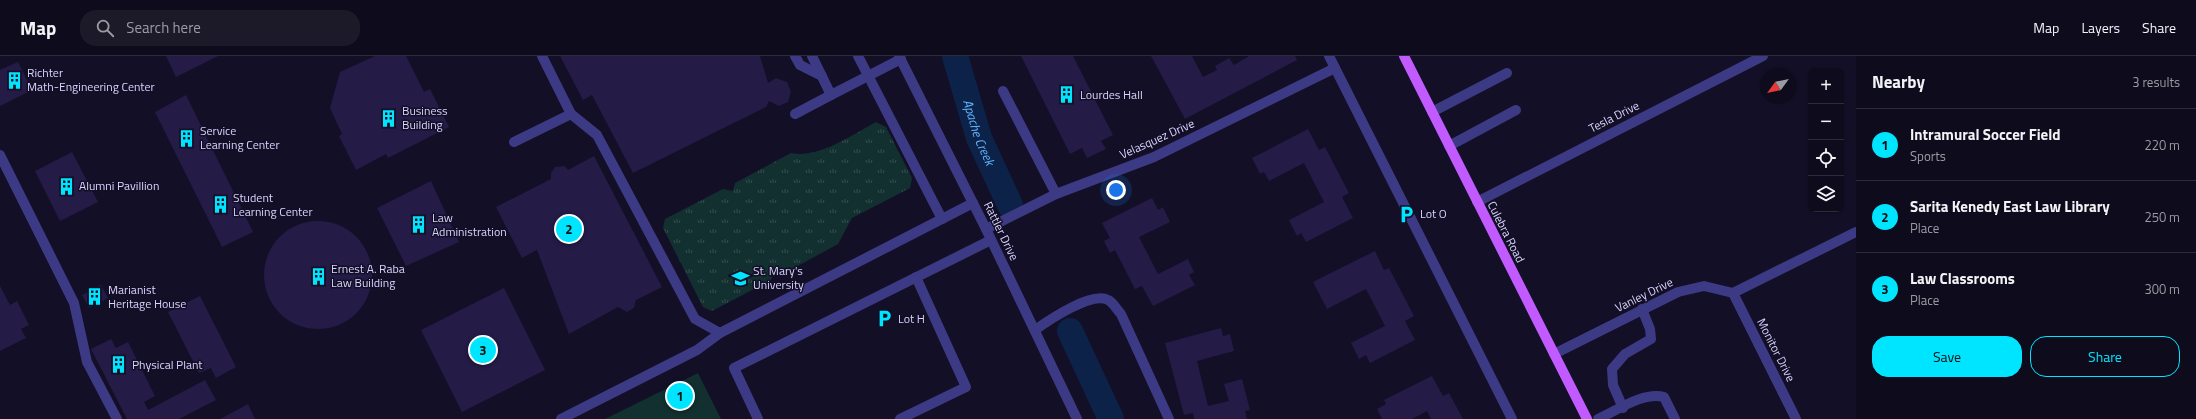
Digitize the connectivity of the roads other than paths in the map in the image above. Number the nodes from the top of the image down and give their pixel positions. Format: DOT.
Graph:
graph roads {
  1 [pos="542,56"];
  2 [pos="795,56"];
  3 [pos="812,56"];
  4 [pos="858,56"];
  5 [pos="1329,56"];
  6 [pos="1404,56"];
  7 [pos="1762,56"];
  8 [pos="900,58"];
  9 [pos="1335,68"];
  10 [pos="1507,73"];
  11 [pos="822,76"];
  12 [pos="869,76"];
  13 [pos="1004,91"];
  14 [pos="832,95"];
  15 [pos="1516,110"];
  16 [pos="1432,112"];
  17 [pos="571,114"];
  18 [pos="794,114"];
  19 [pos="514,142"];
  20 [pos="1449,146"];
  21 [pos="0,155"];
  22 [pos="1056,194"];
  23 [pos="1477,202"];
  24 [pos="973,203"];
  25 [pos="942,220"];
  26 [pos="986,229"];
  27 [pos="1856,232"];
  28 [pos="992,240"];
  29 [pos="916,277"];
  30 [pos="1733,293"];
  31 [pos="1642,309"];
  32 [pos="1035,330"];
  33 [pos="720,333"];
  34 [pos="1554,354"];
  35 [pos="1623,408"];
  36 [pos="117,419"];
  37 [pos="561,419"];
  38 [pos="758,419"];
  39 [pos="900,419"];
  40 [pos="1077,419"];
  41 [pos="1169,419"];
  42 [pos="1512,419"];
  43 [pos="1587,419"];
  44 [pos="1598,419"];
  45 [pos="1675,419"];
  46 [pos="1796,419"];
  1 -- 17 [label="street"];
  2 -- 11 [label="street"];
  3 -- 11 [label="street"];
  4 -- 12 [label="street"];
  5 -- 9 [label="street"];
  6 -- 16 [label="main road, Culebra Road"];
  7 -- 23 [label="street, Tesla Drive"];
  8 -- 12 [label="street"];
  8 -- 24 [label="street, Rattler Drive"];
  9 -- 22 [label="street, Velasquez Drive"];
  9 -- 42 [label="street"];
  10 -- 16 [label="street"];
  11 -- 14 [label="street"];
  12 -- 14 [label="street"];
  12 -- 25 [label="street"];
  13 -- 22 [label="street"];
  14 -- 18 [label="street"];
  15 -- 20 [label="street"];
  16 -- 20 [label="main road, Culebra Road"];
  17 -- 19 [label="street"];
  17 -- 33 [label="street"];
  20 -- 23 [label="main road, Culebra Road"];
  21 -- 36 [label="street"];
  22 -- 26 [label="street, Velasquez Drive"];
  23 -- 34 [label="main road, Culebra Road"];
  24 -- 25 [label="street"];
  24 -- 26 [label="street, Rattler Drive"];
  25 -- 33 [label="street"];
  26 -- 28 [label="street, Rattler Drive"];
  27 -- 30 [label="street"];
  28 -- 29 [label="street"];
  28 -- 32 [label="street, Rattler Drive"];
  29 -- 38 [label="street"];
  29 -- 39 [label="street"];
  30 -- 31 [label="street, Vanley Drive"];
  30 -- 46 [label="street, Monitor Drive"];
  31 -- 34 [label="street, Vanley Drive"];
  31 -- 35 [label="street"];
  32 -- 40 [label="street, Rattler Drive"];
  32 -- 41 [label="street"];
  33 -- 37 [label="street"];
  34 -- 43 [label="main road, Culebra Road"];
  35 -- 44 [label="street"];
  35 -- 45 [label="street"];
}
